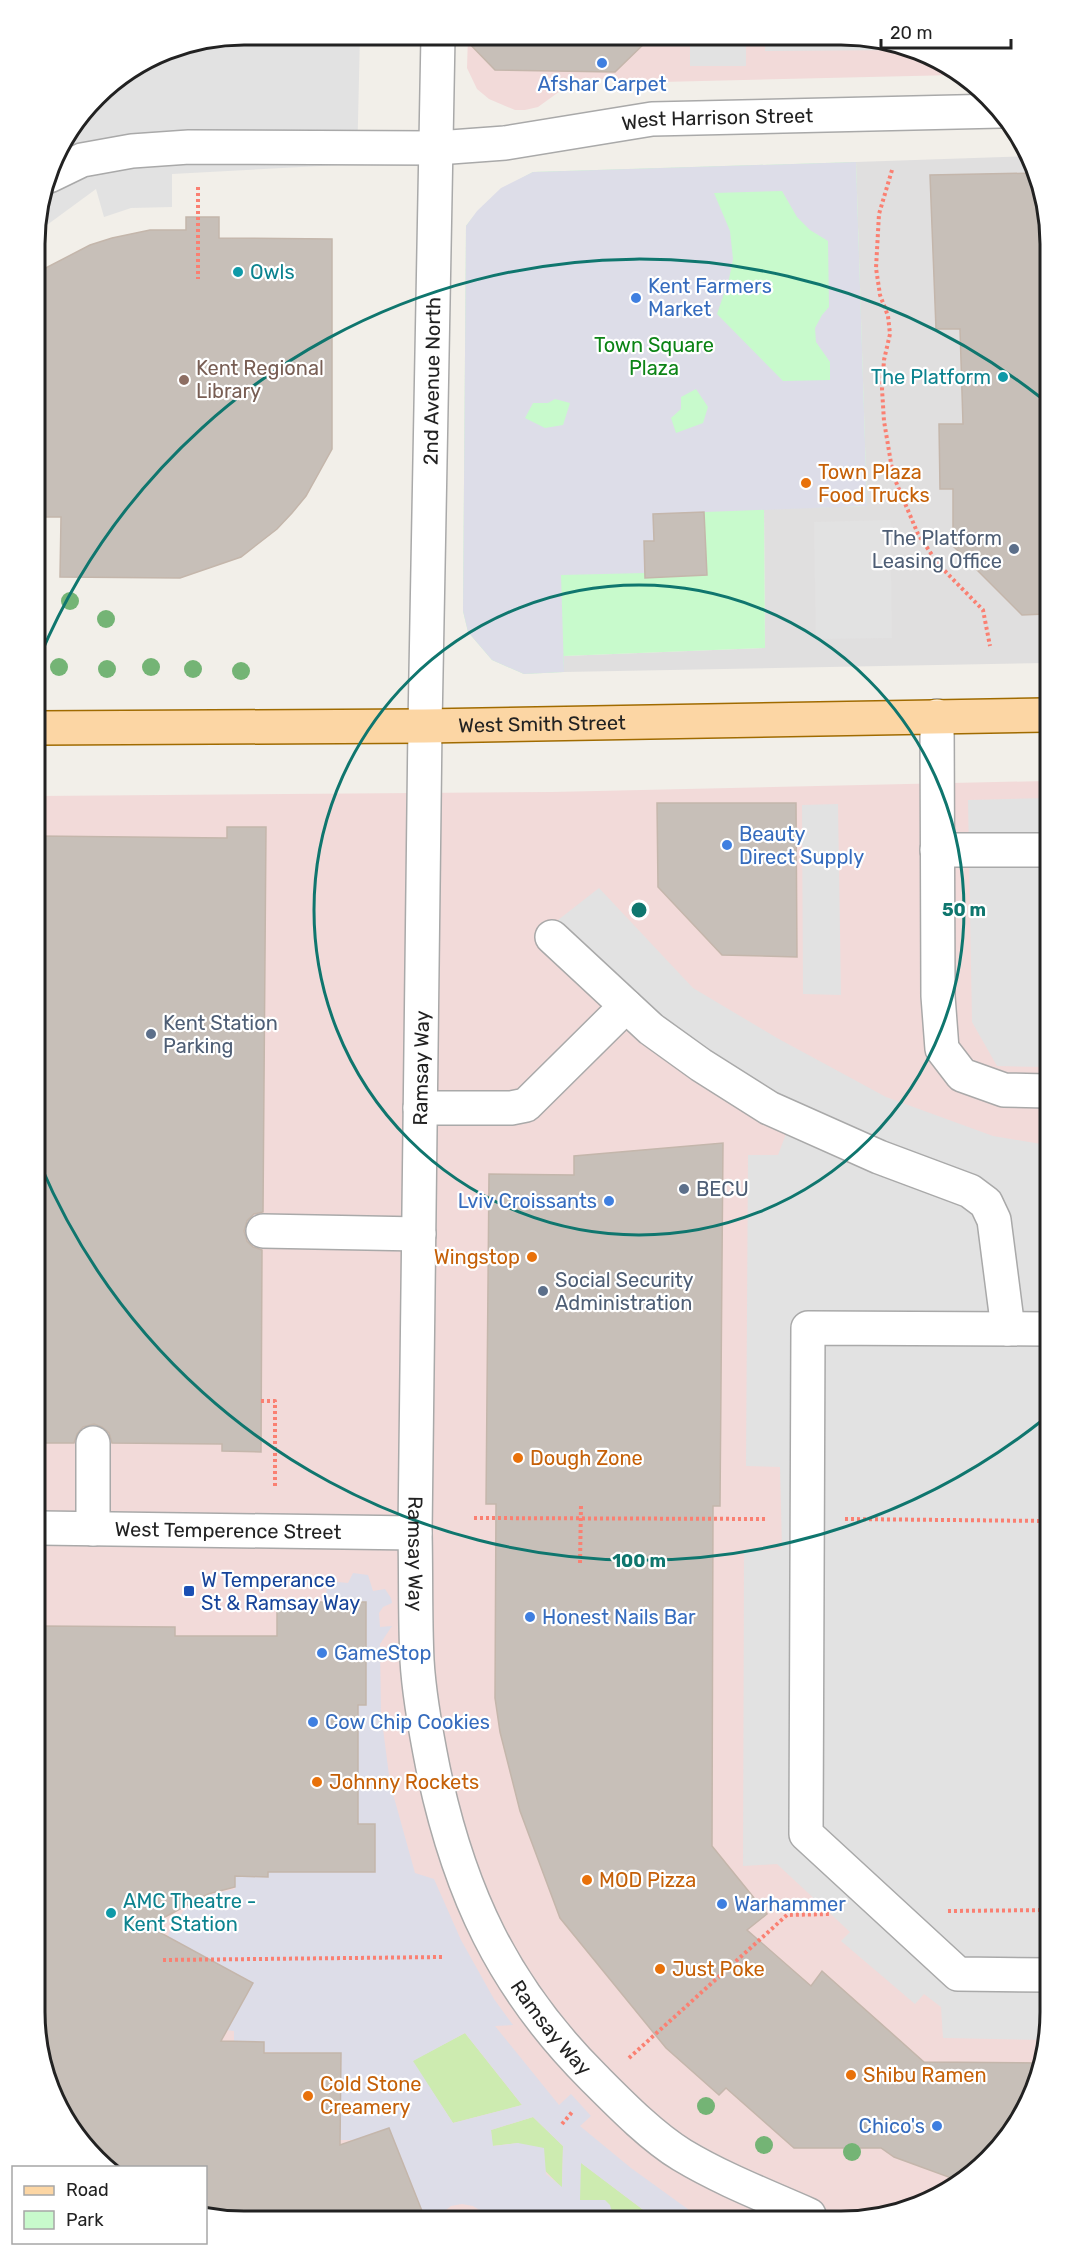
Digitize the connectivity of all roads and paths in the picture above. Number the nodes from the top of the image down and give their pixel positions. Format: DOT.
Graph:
graph roads {
  1 [pos="438,45"];
  2 [pos="989,111"];
  3 [pos="198,147"];
  4 [pos="437,148"];
  5 [pos="892,170"];
  6 [pos="59,171"];
  7 [pos="198,279"];
  8 [pos="990,646"];
  9 [pos="1040,715"];
  10 [pos="937,716"];
  11 [pos="425,726"];
  12 [pos="45,728"];
  13 [pos="937,850"];
  14 [pos="1040,850"];
  15 [pos="552,937"];
  16 [pos="626,1006"];
  17 [pos="1040,1091"];
  18 [pos="420,1108"];
  19 [pos="263,1231"];
  20 [pos="419,1234"];
  21 [pos="1008,1329"];
  22 [pos="1040,1329"];
  23 [pos="261,1401"];
  24 [pos="93,1443"];
  25 [pos="275,1490"];
  26 [pos="581,1505"];
  27 [pos="474,1518"];
  28 [pos="769,1519"];
  29 [pos="842,1519"];
  30 [pos="1040,1521"];
  31 [pos="45,1528"];
  32 [pos="93,1528"];
  33 [pos="415,1533"];
  34 [pos="580,1563"];
  35 [pos="1040,1910"];
  36 [pos="942,1911"];
  37 [pos="831,1914"];
  38 [pos="444,1957"];
  39 [pos="163,1960"];
  40 [pos="1040,1975"];
  41 [pos="622,2064"];
  42 [pos="800,2211"];
  1 -- 4 [label="street, 2nd Avenue North"];
  2 -- 4 [label="street, West Harrison Street"];
  3 -- 4 [label="street, West Harrison Street"];
  3 -- 6 [label="street, West Harrison Street"];
  3 -- 7 [label="path"];
  4 -- 11 [label="street, 2nd Avenue North"];
  5 -- 8 [label="path"];
  9 -- 10 [label="main road, West Smith Street"];
  10 -- 11 [label="main road, West Smith Street"];
  10 -- 13 [label="street"];
  11 -- 12 [label="main road, West Smith Street"];
  11 -- 18 [label="street, Ramsay Way"];
  13 -- 14 [label="street"];
  13 -- 17 [label="street"];
  15 -- 16 [label="street"];
  16 -- 18 [label="street"];
  16 -- 21 [label="street"];
  18 -- 20 [label="street, Ramsay Way"];
  19 -- 20 [label="street"];
  20 -- 33 [label="street, Ramsay Way"];
  21 -- 22 [label="street"];
  21 -- 40 [label="street"];
  23 -- 25 [label="path"];
  24 -- 32 [label="street"];
  26 -- 34 [label="path, bridge"];
  27 -- 28 [label="path"];
  29 -- 30 [label="path"];
  31 -- 32 [label="street, West Temperence Street"];
  32 -- 33 [label="street, West Temperence Street"];
  33 -- 42 [label="street, Ramsay Way"];
  35 -- 36 [label="path"];
  37 -- 41 [label="path"];
  38 -- 39 [label="path"];
}
